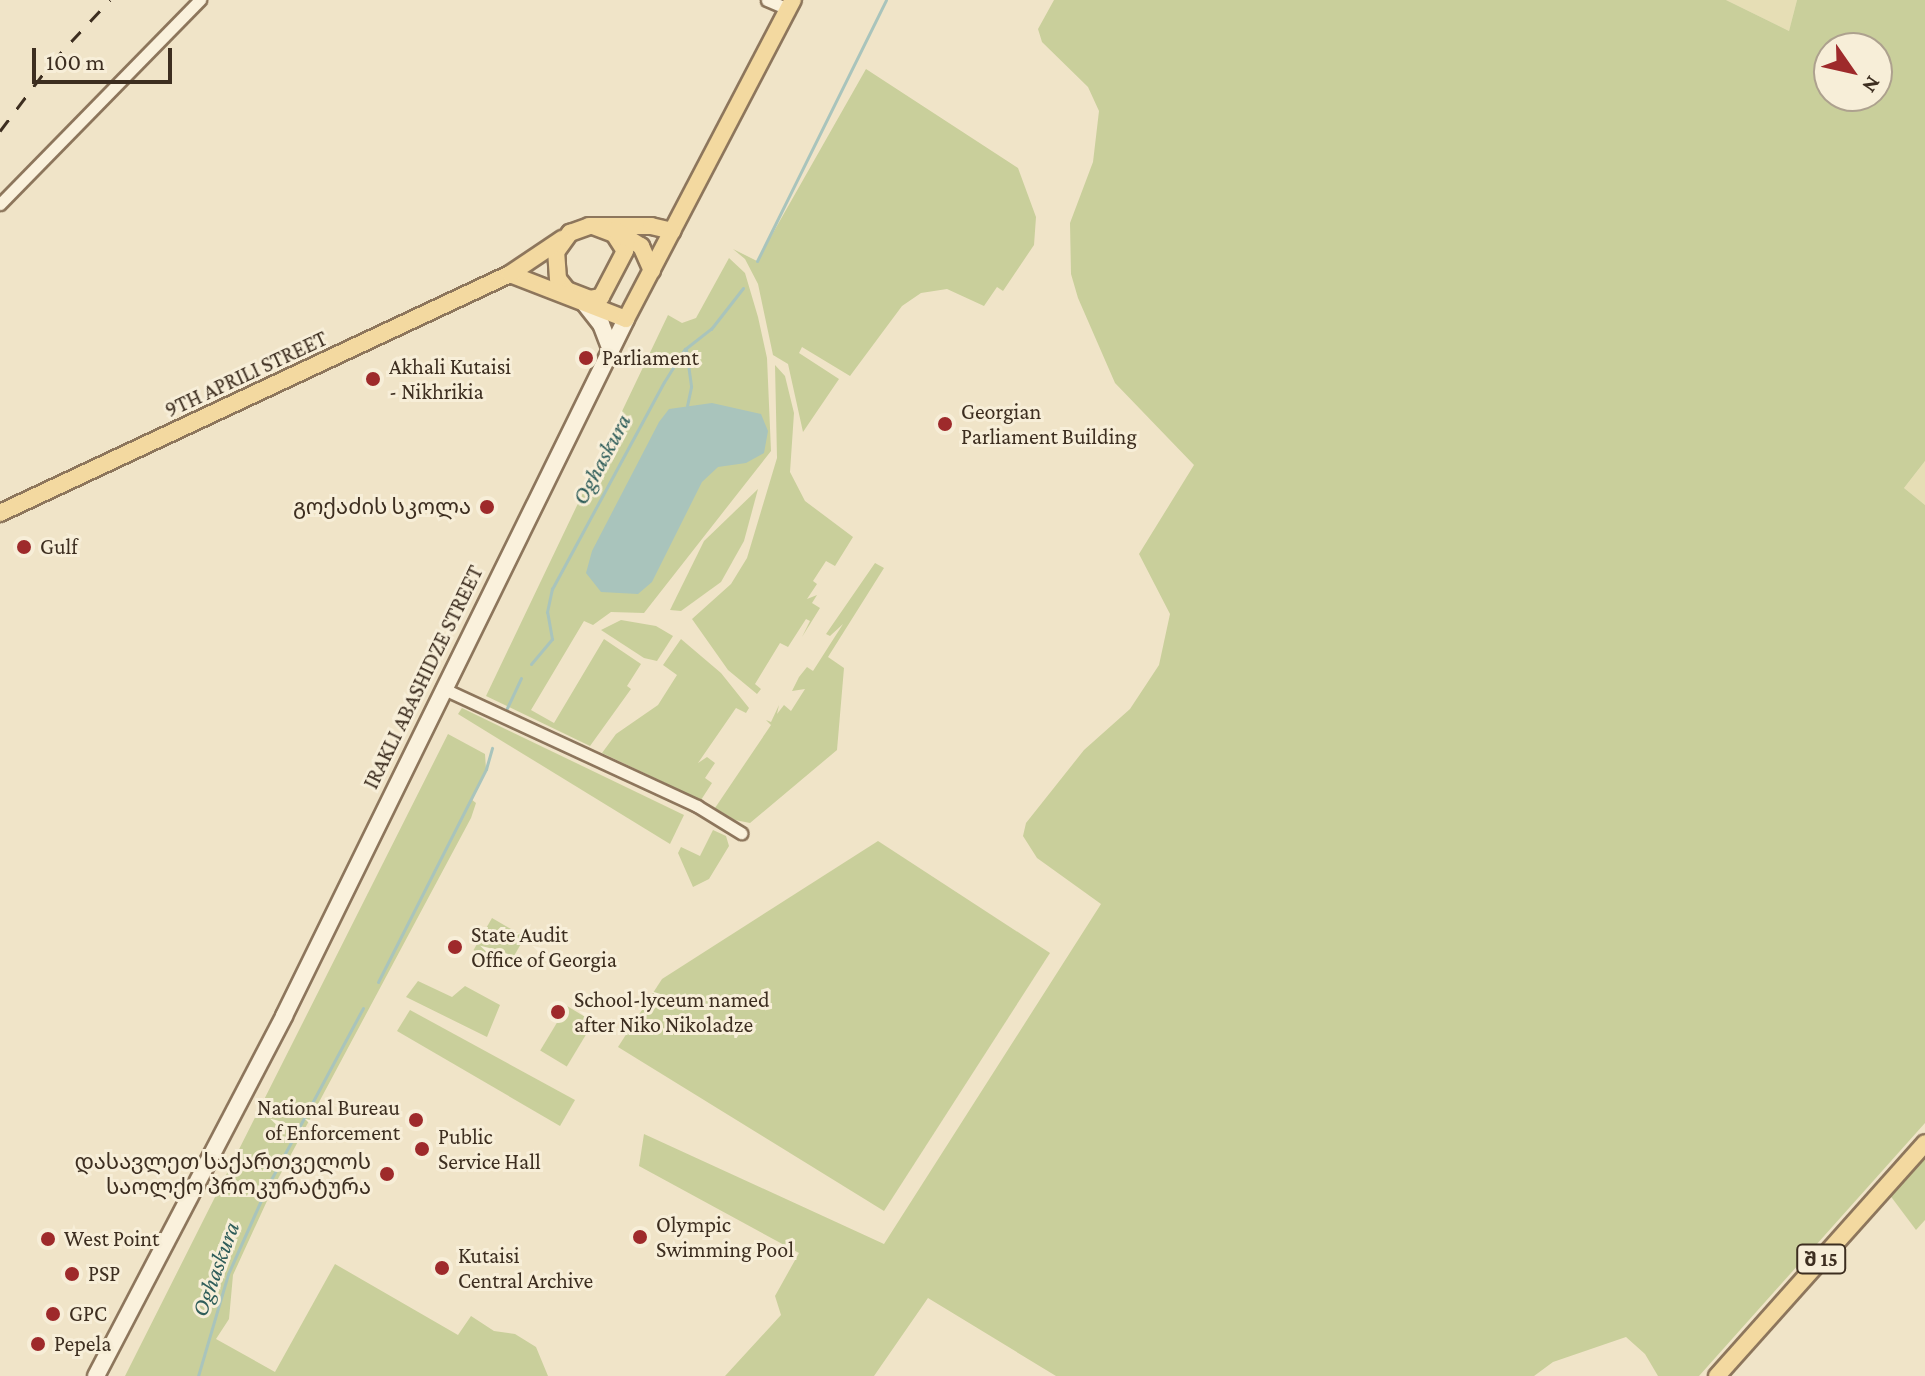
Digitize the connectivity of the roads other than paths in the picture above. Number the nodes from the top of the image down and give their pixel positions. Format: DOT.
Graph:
graph roads {
  1 [pos="200,0"];
  2 [pos="767,0"];
  3 [pos="791,4"];
  4 [pos="0,204"];
  5 [pos="602,226"];
  6 [pos="672,231"];
  7 [pos="562,239"];
  8 [pos="652,271"];
  9 [pos="510,274"];
  10 [pos="579,297"];
  11 [pos="626,319"];
  12 [pos="611,350"];
  13 [pos="0,513"];
  14 [pos="442,688"];
  15 [pos="741,833"];
  16 [pos="1925,1143"];
  17 [pos="96,1376"];
  18 [pos="1717,1376"];
  1 -- 4 [label="street"];
  2 -- 3 [label="street"];
  3 -- 6 [label="main road, IRAKLI ABASHIDZE STREET"];
  5 -- 6 [label="main road"];
  5 -- 7 [label="main road"];
  5 -- 8 [label="main road"];
  5 -- 10 [label="main road"];
  6 -- 8 [label="main road, IRAKLI ABASHIDZE STREET"];
  7 -- 9 [label="main road, 9TH APRILI STREET"];
  7 -- 10 [label="main road"];
  8 -- 11 [label="main road, IRAKLI ABASHIDZE STREET"];
  9 -- 10 [label="main road"];
  9 -- 13 [label="main road, 9TH APRILI STREET"];
  10 -- 11 [label="main road"];
  10 -- 12 [label="main road"];
  11 -- 12 [label="main road, IRAKLI ABASHIDZE STREET"];
  12 -- 14 [label="main road, IRAKLI ABASHIDZE STREET"];
  14 -- 15 [label="street"];
  14 -- 17 [label="main road, IRAKLI ABASHIDZE STREET"];
  16 -- 18 [label="main road, შ 15"];
}
